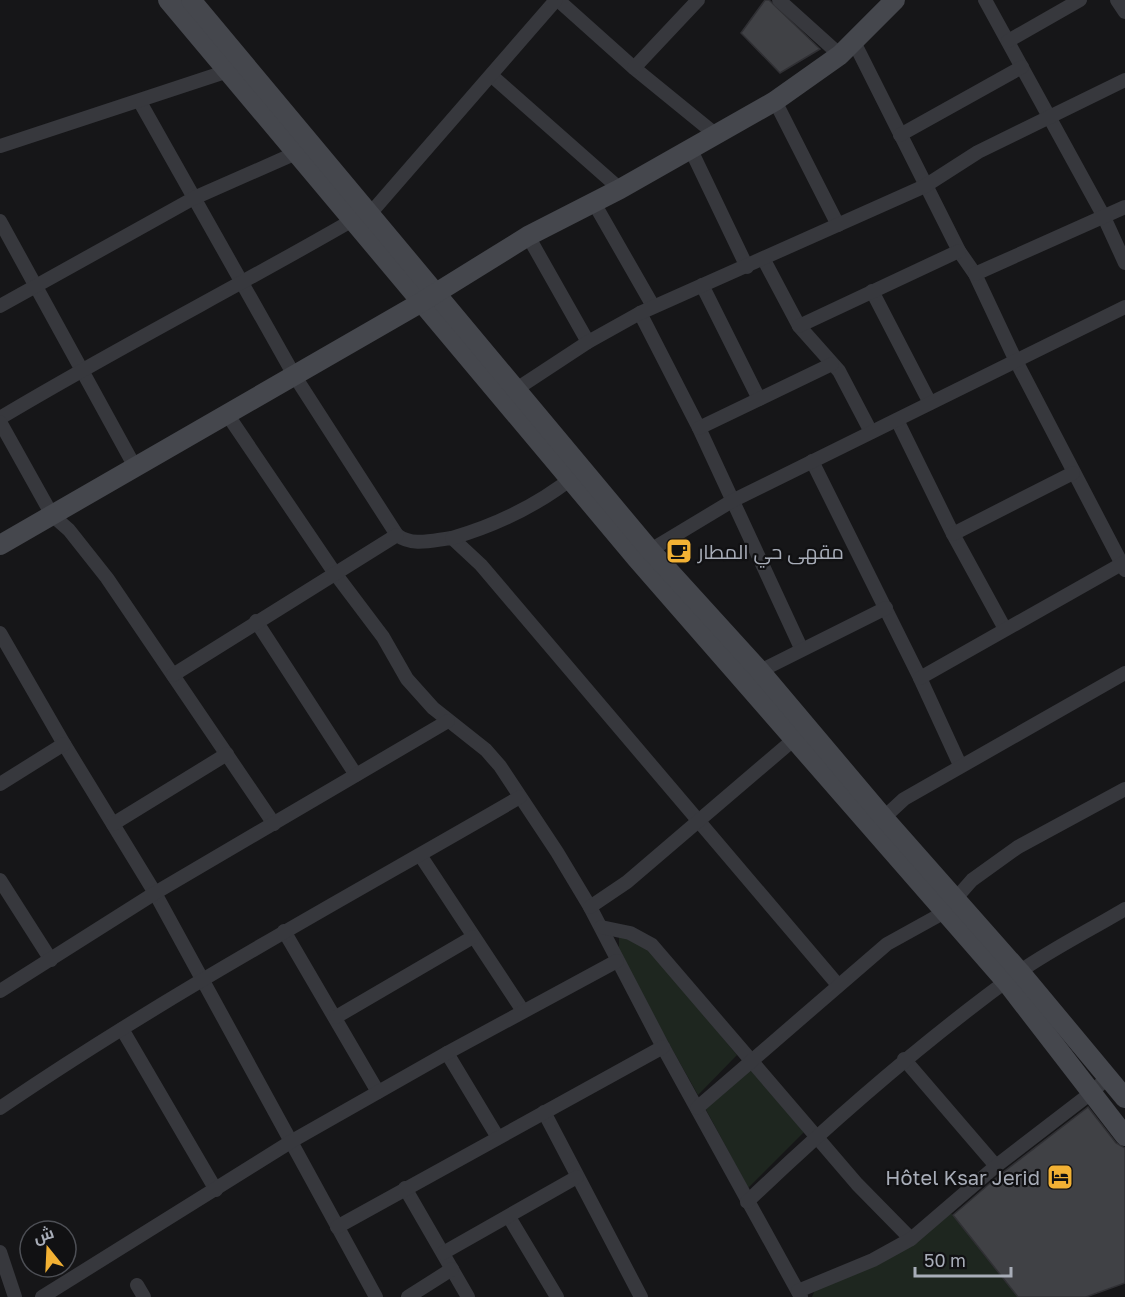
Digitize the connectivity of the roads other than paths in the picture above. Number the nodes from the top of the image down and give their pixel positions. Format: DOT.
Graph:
graph roads {
  1 [pos="168,0"];
  2 [pos="191,0"];
  3 [pos="557,0"];
  4 [pos="698,0"];
  5 [pos="779,0"];
  6 [pos="895,0"];
  7 [pos="985,0"];
  8 [pos="1080,0"];
  9 [pos="1117,0"];
  10 [pos="1125,12"];
  11 [pos="1008,40"];
  12 [pos="847,48"];
  13 [pos="237,67"];
  14 [pos="634,68"];
  15 [pos="1022,68"];
  16 [pos="492,76"];
  17 [pos="1125,80"];
  18 [pos="775,101"];
  19 [pos="140,102"];
  20 [pos="1050,119"];
  21 [pos="715,134"];
  22 [pos="900,135"];
  23 [pos="0,146"];
  24 [pos="690,148"];
  25 [pos="296,153"];
  26 [pos="329,179"];
  27 [pos="926,186"];
  28 [pos="620,189"];
  29 [pos="194,198"];
  30 [pos="594,202"];
  31 [pos="1125,207"];
  32 [pos="1103,215"];
  33 [pos="360,218"];
  34 [pos="0,221"];
  35 [pos="838,225"];
  36 [pos="528,236"];
  37 [pos="959,251"];
  38 [pos="764,260"];
  39 [pos="1125,263"];
  40 [pos="747,267"];
  41 [pos="975,273"];
  42 [pos="243,283"];
  43 [pos="702,285"];
  44 [pos="36,286"];
  45 [pos="872,291"];
  46 [pos="427,298"];
  47 [pos="0,306"];
  48 [pos="653,306"];
  49 [pos="1122,309"];
  50 [pos="640,313"];
  51 [pos="1125,324"];
  52 [pos="799,326"];
  53 [pos="588,342"];
  54 [pos="1015,359"];
  55 [pos="832,364"];
  56 [pos="82,369"];
  57 [pos="294,375"];
  58 [pos="509,394"];
  59 [pos="759,399"];
  60 [pos="930,403"];
  61 [pos="227,414"];
  62 [pos="0,420"];
  63 [pos="897,420"];
  64 [pos="699,428"];
  65 [pos="871,432"];
  66 [pos="812,461"];
  67 [pos="135,467"];
  68 [pos="1073,473"];
  69 [pos="576,474"];
  70 [pos="732,501"];
  71 [pos="52,515"];
  72 [pos="953,534"];
  73 [pos="397,535"];
  74 [pos="452,538"];
  75 [pos="0,545"];
  76 [pos="643,555"];
  77 [pos="1124,565"];
  78 [pos="334,572"];
  79 [pos="886,608"];
  80 [pos="256,621"];
  81 [pos="1005,630"];
  82 [pos="0,633"];
  83 [pos="801,648"];
  84 [pos="760,671"];
  85 [pos="1125,673"];
  86 [pos="173,675"];
  87 [pos="920,678"];
  88 [pos="448,721"];
  89 [pos="802,733"];
  90 [pos="63,744"];
  91 [pos="227,754"];
  92 [pos="960,765"];
  93 [pos="356,776"];
  94 [pos="0,784"];
  95 [pos="1125,789"];
  96 [pos="520,796"];
  97 [pos="699,819"];
  98 [pos="113,824"];
  99 [pos="274,824"];
  100 [pos="878,824"];
  101 [pos="420,855"];
  102 [pos="0,880"];
  103 [pos="154,893"];
  104 [pos="590,907"];
  105 [pos="950,907"];
  106 [pos="1125,909"];
  107 [pos="601,927"];
  108 [pos="284,932"];
  109 [pos="473,937"];
  110 [pos="51,960"];
  111 [pos="616,961"];
  112 [pos="1013,977"];
  113 [pos="202,980"];
  114 [pos="838,985"];
  115 [pos="0,991"];
  116 [pos="523,1011"];
  117 [pos="336,1017"];
  118 [pos="123,1029"];
  119 [pos="663,1047"];
  120 [pos="447,1053"];
  121 [pos="904,1059"];
  122 [pos="748,1060"];
  123 [pos="1108,1077"];
  124 [pos="378,1092"];
  125 [pos="1091,1094"];
  126 [pos="1125,1098"];
  127 [pos="0,1108"];
  128 [pos="697,1108"];
  129 [pos="544,1112"];
  130 [pos="816,1136"];
  131 [pos="1125,1136"];
  132 [pos="497,1137"];
  133 [pos="292,1141"];
  134 [pos="996,1166"];
  135 [pos="578,1177"];
  136 [pos="405,1188"];
  137 [pos="216,1190"];
  138 [pos="747,1202"];
  139 [pos="509,1217"];
  140 [pos="337,1227"];
  141 [pos="911,1239"];
  142 [pos="0,1252"];
  143 [pos="443,1253"];
  144 [pos="452,1269"];
  145 [pos="137,1284"];
  146 [pos="799,1294"];
  147 [pos="551,1295"];
  148 [pos="15,1297"];
  149 [pos="42,1297"];
  150 [pos="144,1297"];
  151 [pos="376,1297"];
  152 [pos="408,1297"];
  153 [pos="468,1297"];
  154 [pos="641,1297"];
  1 -- 13 [label="street"];
  2 -- 13 [label="street"];
  3 -- 14 [label="street"];
  3 -- 16 [label="street"];
  4 -- 14 [label="street"];
  5 -- 12 [label="street"];
  6 -- 12 [label="street"];
  7 -- 11 [label="street"];
  8 -- 11 [label="street"];
  9 -- 10 [label="street"];
  11 -- 15 [label="street"];
  12 -- 18 [label="street"];
  12 -- 22 [label="street"];
  13 -- 19 [label="street"];
  13 -- 25 [label="street"];
  13 -- 26 [label="street"];
  14 -- 21 [label="street"];
  15 -- 20 [label="street"];
  15 -- 22 [label="street"];
  16 -- 28 [label="street"];
  16 -- 33 [label="street"];
  17 -- 20 [label="street"];
  18 -- 21 [label="street"];
  18 -- 35 [label="street"];
  19 -- 23 [label="street"];
  19 -- 29 [label="street"];
  20 -- 27 [label="street"];
  20 -- 32 [label="street"];
  21 -- 24 [label="street"];
  22 -- 27 [label="street"];
  24 -- 28 [label="street"];
  24 -- 40 [label="street"];
  25 -- 26 [label="street"];
  25 -- 29 [label="street"];
  26 -- 33 [label="street"];
  27 -- 35 [label="street"];
  27 -- 37 [label="street"];
  28 -- 30 [label="street"];
  29 -- 42 [label="street"];
  29 -- 44 [label="street"];
  30 -- 36 [label="street"];
  30 -- 48 [label="street"];
  31 -- 32 [label="street"];
  32 -- 39 [label="street"];
  32 -- 41 [label="street"];
  33 -- 42 [label="street"];
  33 -- 46 [label="street"];
  34 -- 44 [label="street"];
  35 -- 38 [label="street"];
  36 -- 46 [label="street"];
  36 -- 53 [label="street"];
  37 -- 41 [label="street"];
  37 -- 45 [label="street"];
  38 -- 40 [label="street"];
  38 -- 52 [label="street"];
  40 -- 43 [label="street"];
  41 -- 54 [label="street"];
  42 -- 56 [label="street"];
  42 -- 57 [label="street"];
  43 -- 48 [label="street"];
  43 -- 59 [label="street"];
  44 -- 47 [label="street"];
  44 -- 56 [label="street"];
  45 -- 52 [label="street"];
  45 -- 60 [label="street"];
  46 -- 57 [label="street"];
  46 -- 58 [label="street"];
  48 -- 50 [label="street"];
  49 -- 51 [label="street"];
  49 -- 54 [label="street"];
  50 -- 53 [label="street"];
  50 -- 64 [label="street"];
  52 -- 55 [label="street"];
  53 -- 58 [label="street"];
  54 -- 60 [label="street"];
  54 -- 68 [label="street"];
  55 -- 59 [label="street"];
  55 -- 65 [label="street"];
  56 -- 62 [label="street"];
  56 -- 67 [label="street"];
  57 -- 61 [label="street"];
  57 -- 73 [label="street"];
  58 -- 69 [label="street"];
  59 -- 64 [label="street"];
  60 -- 63 [label="street"];
  61 -- 67 [label="street"];
  61 -- 78 [label="street"];
  62 -- 71 [label="street"];
  63 -- 65 [label="street"];
  63 -- 72 [label="street"];
  64 -- 70 [label="street"];
  65 -- 66 [label="street"];
  66 -- 70 [label="street"];
  66 -- 79 [label="street"];
  67 -- 71 [label="street"];
  68 -- 72 [label="street"];
  68 -- 77 [label="street"];
  69 -- 74 [label="street"];
  69 -- 76 [label="street"];
  70 -- 76 [label="street"];
  70 -- 83 [label="street"];
  71 -- 75 [label="street"];
  71 -- 86 [label="street"];
  72 -- 81 [label="street"];
  73 -- 74 [label="street"];
  73 -- 78 [label="street"];
  74 -- 97 [label="street"];
  76 -- 84 [label="street"];
  76 -- 89 [label="street"];
  77 -- 81 [label="street"];
  78 -- 80 [label="street"];
  78 -- 88 [label="street"];
  79 -- 83 [label="street"];
  79 -- 87 [label="street"];
  80 -- 86 [label="street"];
  80 -- 93 [label="street"];
  81 -- 87 [label="street"];
  82 -- 90 [label="street"];
  83 -- 84 [label="street"];
  84 -- 89 [label="street"];
  85 -- 92 [label="street"];
  86 -- 91 [label="street"];
  87 -- 92 [label="street"];
  88 -- 93 [label="street"];
  88 -- 96 [label="street"];
  89 -- 97 [label="street"];
  89 -- 100 [label="street"];
  90 -- 94 [label="street"];
  90 -- 98 [label="street"];
  91 -- 98 [label="street"];
  91 -- 99 [label="street"];
  92 -- 100 [label="street"];
  93 -- 99 [label="street"];
  95 -- 105 [label="street"];
  96 -- 101 [label="street"];
  96 -- 104 [label="street"];
  97 -- 104 [label="street"];
  97 -- 114 [label="street"];
  98 -- 103 [label="street"];
  99 -- 103 [label="street"];
  100 -- 105 [label="street"];
  101 -- 108 [label="street"];
  101 -- 109 [label="street"];
  102 -- 110 [label="street"];
  103 -- 110 [label="street"];
  103 -- 113 [label="street"];
  104 -- 107 [label="street"];
  105 -- 112 [label="street"];
  105 -- 114 [label="street"];
  106 -- 112 [label="street"];
  107 -- 111 [label="street"];
  107 -- 122 [label="street"];
  108 -- 113 [label="street"];
  108 -- 117 [label="street"];
  109 -- 116 [label="street"];
  109 -- 117 [label="street"];
  110 -- 115 [label="street"];
  111 -- 116 [label="street"];
  111 -- 119 [label="street"];
  112 -- 121 [label="street"];
  112 -- 123 [label="street"];
  112 -- 125 [label="street"];
  113 -- 118 [label="street"];
  113 -- 133 [label="street"];
  114 -- 122 [label="street"];
  116 -- 120 [label="street"];
  117 -- 124 [label="street"];
  118 -- 127 [label="street"];
  118 -- 137 [label="street"];
  119 -- 128 [label="street"];
  119 -- 129 [label="street"];
  120 -- 124 [label="street"];
  120 -- 132 [label="street"];
  121 -- 130 [label="street"];
  121 -- 134 [label="street"];
  122 -- 128 [label="street"];
  122 -- 130 [label="street"];
  123 -- 125 [label="street"];
  123 -- 126 [label="street"];
  124 -- 133 [label="street"];
  125 -- 131 [label="street"];
  125 -- 134 [label="street"];
  128 -- 138 [label="street"];
  129 -- 132 [label="street"];
  129 -- 135 [label="street"];
  130 -- 138 [label="street"];
  130 -- 141 [label="street"];
  132 -- 136 [label="street"];
  133 -- 137 [label="street"];
  133 -- 140 [label="street"];
  134 -- 141 [label="street"];
  135 -- 139 [label="street"];
  135 -- 154 [label="street"];
  136 -- 140 [label="street"];
  136 -- 143 [label="street"];
  137 -- 149 [label="street"];
  138 -- 146 [label="street"];
  139 -- 143 [label="street"];
  139 -- 147 [label="street"];
  140 -- 151 [label="street"];
  141 -- 146 [label="street"];
  142 -- 148 [label="street"];
  143 -- 144 [label="street"];
  144 -- 152 [label="street"];
  144 -- 153 [label="street"];
  145 -- 150 [label="street"];
}
